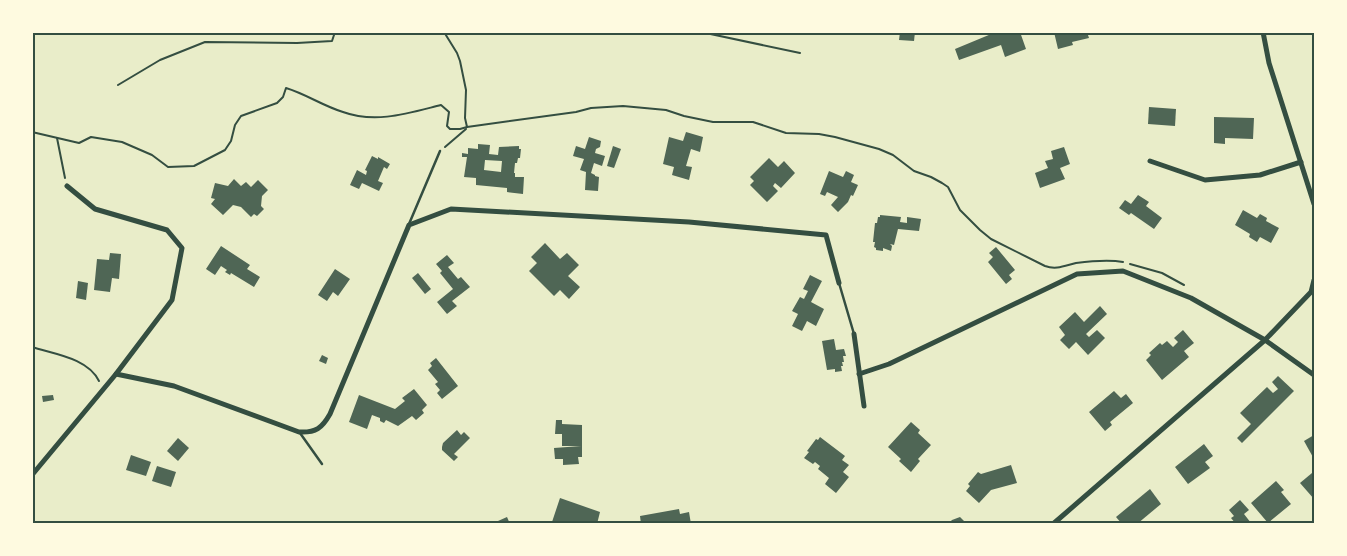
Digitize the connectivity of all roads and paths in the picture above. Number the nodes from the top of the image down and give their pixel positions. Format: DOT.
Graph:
graph roads {
  1 [pos="335,32"];
  2 [pos="444,32"];
  3 [pos="701,32"];
  4 [pos="1263,32"];
  5 [pos="800,53"];
  6 [pos="118,85"];
  7 [pos="468,127"];
  8 [pos="32,132"];
  9 [pos="57,138"];
  10 [pos="440,151"];
  11 [pos="1150,161"];
  12 [pos="1301,162"];
  13 [pos="67,186"];
  14 [pos="1314,204"];
  15 [pos="409,225"];
  16 [pos="1314,280"];
  17 [pos="840,283"];
  18 [pos="1188,288"];
  19 [pos="854,334"];
  20 [pos="1266,340"];
  21 [pos="32,347"];
  22 [pos="116,374"];
  23 [pos="860,374"];
  24 [pos="1314,375"];
  25 [pos="103,390"];
  26 [pos="864,406"];
  27 [pos="299,432"];
  28 [pos="322,464"];
  29 [pos="32,475"];
  30 [pos="1053,524"];
  1 -- 6 [label="path"];
  2 -- 7 [label="path"];
  3 -- 5 [label="path"];
  4 -- 12 [label="street"];
  7 -- 9 [label="path"];
  7 -- 10 [label="path"];
  7 -- 18 [label="path"];
  8 -- 9 [label="path"];
  9 -- 13 [label="path"];
  10 -- 15 [label="lane"];
  11 -- 12 [label="street"];
  12 -- 14 [label="street"];
  13 -- 22 [label="street"];
  15 -- 17 [label="street"];
  15 -- 27 [label="street"];
  16 -- 20 [label="street"];
  17 -- 19 [label="lane"];
  19 -- 23 [label="street"];
  20 -- 23 [label="street"];
  20 -- 24 [label="street"];
  20 -- 30 [label="street"];
  21 -- 25 [label="path"];
  22 -- 25 [label="street"];
  22 -- 27 [label="street"];
  23 -- 26 [label="street"];
  25 -- 29 [label="street"];
  27 -- 28 [label="lane"];
}
